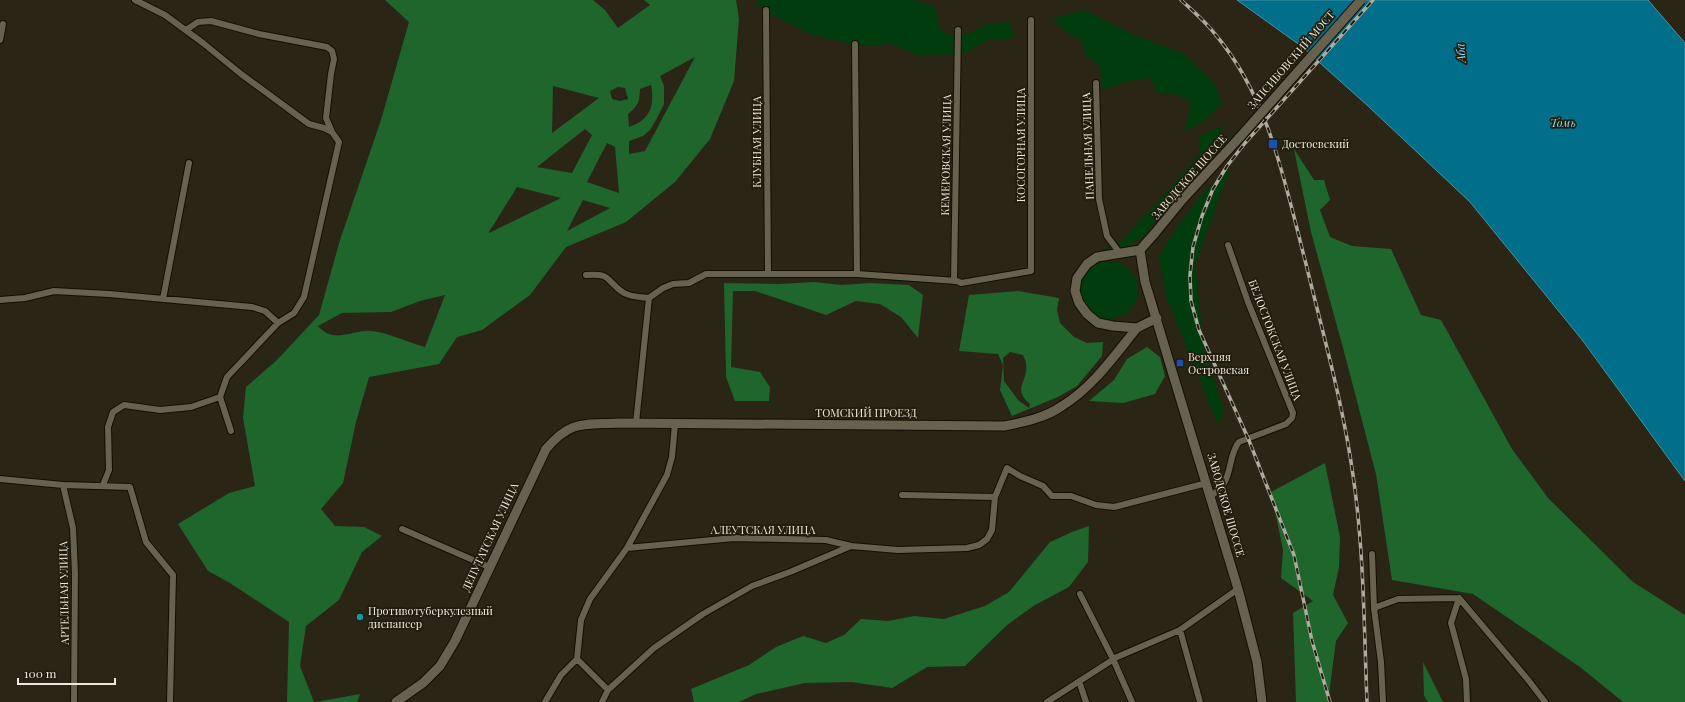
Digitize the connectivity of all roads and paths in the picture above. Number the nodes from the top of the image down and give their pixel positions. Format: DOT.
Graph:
graph roads {
  1 [pos="135,0"];
  2 [pos="1361,0"];
  3 [pos="766,10"];
  4 [pos="1031,20"];
  5 [pos="3,24"];
  6 [pos="186,30"];
  7 [pos="958,30"];
  8 [pos="0,40"];
  9 [pos="855,44"];
  10 [pos="1096,83"];
  11 [pos="332,132"];
  12 [pos="1240,137"];
  13 [pos="189,163"];
  14 [pos="1228,245"];
  15 [pos="1140,250"];
  16 [pos="1120,252"];
  17 [pos="768,274"];
  18 [pos="857,274"];
  19 [pos="586,275"];
  20 [pos="955,281"];
  21 [pos="649,298"];
  22 [pos="0,300"];
  23 [pos="163,300"];
  24 [pos="1157,318"];
  25 [pos="278,323"];
  26 [pos="1137,328"];
  27 [pos="220,396"];
  28 [pos="636,423"];
  29 [pos="675,424"];
  30 [pos="580,425"];
  31 [pos="231,431"];
  32 [pos="0,479"];
  33 [pos="1207,483"];
  34 [pos="63,485"];
  35 [pos="103,485"];
  36 [pos="902,495"];
  37 [pos="1211,496"];
  38 [pos="995,498"];
  39 [pos="402,529"];
  40 [pos="851,546"];
  41 [pos="627,548"];
  42 [pos="1372,554"];
  43 [pos="489,567"];
  44 [pos="1238,589"];
  45 [pos="1080,594"];
  46 [pos="1459,598"];
  47 [pos="1374,608"];
  48 [pos="1180,630"];
  49 [pos="577,659"];
  50 [pos="1113,659"];
  51 [pos="1079,681"];
  52 [pos="608,690"];
  53 [pos="74,702"];
  54 [pos="170,702"];
  55 [pos="396,702"];
  56 [pos="545,702"];
  57 [pos="602,702"];
  58 [pos="1047,702"];
  59 [pos="1086,702"];
  60 [pos="1132,702"];
  61 [pos="1200,702"];
  62 [pos="1262,702"];
  63 [pos="1383,702"];
  64 [pos="1467,702"];
  65 [pos="1545,702"];
  1 -- 6 [label="street"];
  2 -- 12 [label="main road, ЗАПСИБОВСКИЙ МОСТ, bridge"];
  3 -- 17 [label="street, КЛУБНАЯ УЛИЦА"];
  4 -- 20 [label="street, КОСОГОРНАЯ УЛИЦА"];
  5 -- 8 [label="street"];
  6 -- 11 [label="street"];
  6 -- 11 [label="street"];
  7 -- 20 [label="street, КЕМЕРОВСКАЯ УЛИЦА"];
  9 -- 18 [label="street"];
  10 -- 16 [label="street, ПАНЕЛЬНАЯ УЛИЦА"];
  11 -- 25 [label="street"];
  12 -- 15 [label="main road, ЗАВОДСКОЕ ШОССЕ"];
  13 -- 23 [label="street"];
  14 -- 37 [label="street, БЕЛОСТОКСКАЯ УЛИЦА"];
  15 -- 16 [label="main road"];
  15 -- 24 [label="main road, ЗАВОДСКОЕ ШОССЕ"];
  16 -- 26 [label="main road"];
  17 -- 18 [label="street"];
  17 -- 21 [label="street"];
  18 -- 20 [label="street"];
  19 -- 21 [label="street"];
  21 -- 28 [label="street"];
  22 -- 23 [label="street"];
  23 -- 25 [label="street"];
  24 -- 26 [label="main road"];
  24 -- 33 [label="main road, ЗАВОДСКОЕ ШОССЕ"];
  25 -- 27 [label="street"];
  26 -- 29 [label="main road, ТОМСКИЙ ПРОЕЗД"];
  27 -- 31 [label="street"];
  27 -- 35 [label="street"];
  28 -- 29 [label="main road, ТОМСКИЙ ПРОЕЗД"];
  28 -- 30 [label="main road, ТОМСКИЙ ПРОЕЗД"];
  29 -- 41 [label="street"];
  30 -- 43 [label="main road, ДЕПУТАТСКАЯ УЛИЦА"];
  32 -- 34 [label="street"];
  33 -- 37 [label="main road, ЗАВОДСКОЕ ШОССЕ"];
  33 -- 38 [label="street, АЛЕУТСКАЯ УЛИЦА"];
  34 -- 35 [label="street"];
  34 -- 53 [label="street, АРТЕЛЬНАЯ УЛИЦА"];
  35 -- 54 [label="street"];
  36 -- 38 [label="street"];
  37 -- 44 [label="main road, ЗАВОДСКОЕ ШОССЕ"];
  38 -- 40 [label="street, АЛЕУТСКАЯ УЛИЦА"];
  39 -- 43 [label="street"];
  40 -- 41 [label="street, АЛЕУТСКАЯ УЛИЦА"];
  40 -- 52 [label="street"];
  41 -- 49 [label="street"];
  42 -- 47 [label="street"];
  43 -- 55 [label="main road, ДЕПУТАТСКАЯ УЛИЦА"];
  44 -- 48 [label="street"];
  44 -- 62 [label="main road, ЗАВОДСКОЕ ШОССЕ"];
  45 -- 50 [label="street"];
  46 -- 47 [label="street"];
  46 -- 64 [label="street"];
  46 -- 65 [label="street"];
  47 -- 63 [label="street"];
  48 -- 50 [label="street"];
  48 -- 61 [label="street"];
  49 -- 52 [label="street"];
  49 -- 56 [label="street"];
  50 -- 51 [label="street"];
  50 -- 60 [label="street"];
  51 -- 58 [label="street"];
  51 -- 59 [label="street"];
  52 -- 57 [label="street"];
}
